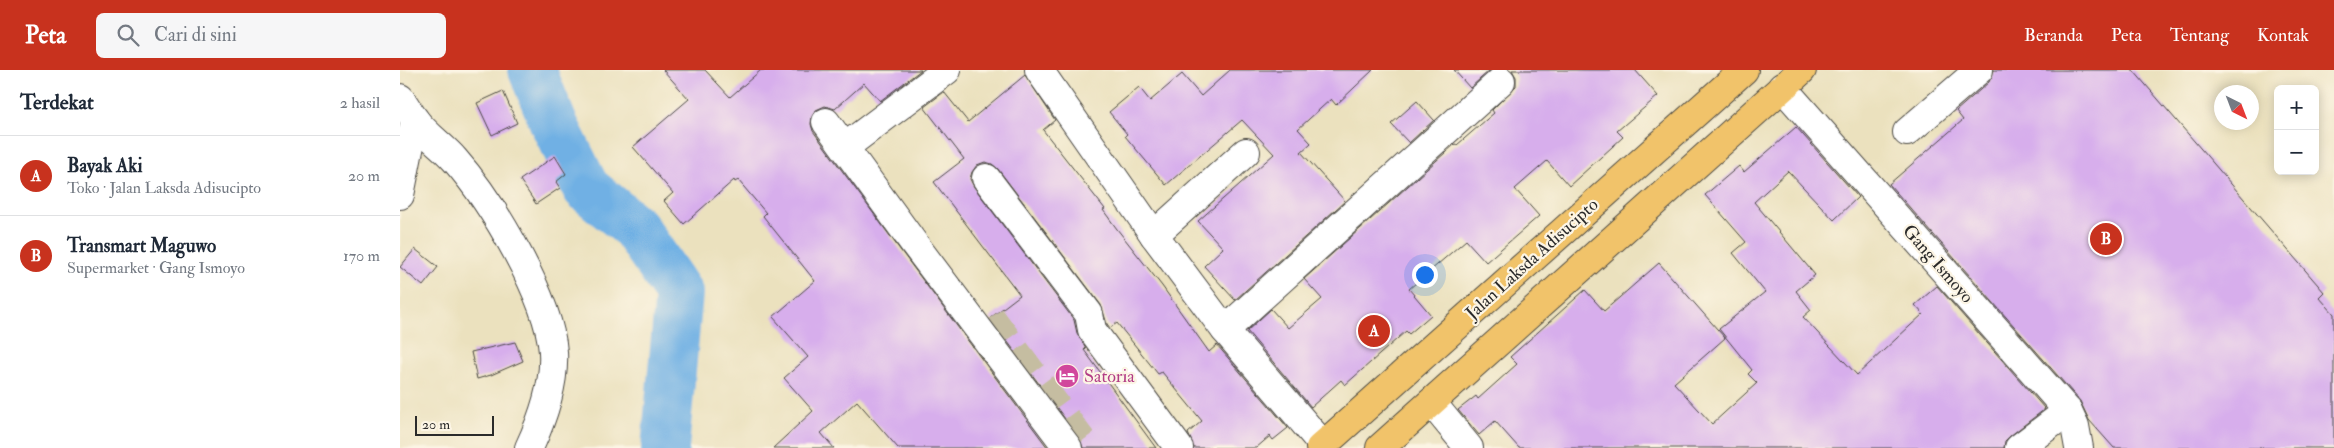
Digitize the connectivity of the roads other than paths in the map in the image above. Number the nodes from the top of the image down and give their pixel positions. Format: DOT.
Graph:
graph roads {
  1 [pos="948,70"];
  2 [pos="1039,70"];
  3 [pos="1744,70"];
  4 [pos="1979,70"];
  5 [pos="1792,78"];
  6 [pos="1501,81"];
  7 [pos="400,98"];
  8 [pos="415,120"];
  9 [pos="826,122"];
  10 [pos="1907,132"];
  11 [pos="845,147"];
  12 [pos="1246,152"];
  13 [pos="986,178"];
  14 [pos="400,195"];
  15 [pos="1154,235"];
  16 [pos="942,251"];
  17 [pos="991,317"];
  18 [pos="1225,330"];
  19 [pos="1432,403"];
  20 [pos="2068,412"];
  21 [pos="1322,447"];
  22 [pos="529,448"];
  23 [pos="1068,448"];
  24 [pos="1179,448"];
  25 [pos="1380,448"];
  26 [pos="1469,448"];
  27 [pos="2019,448"];
  28 [pos="2079,448"];
  1 -- 11 [label="street"];
  2 -- 15 [label="street"];
  3 -- 21 [label="highway, Jalan Laksda Adisucipto"];
  4 -- 10 [label="street"];
  5 -- 19 [label="highway"];
  5 -- 20 [label="street, Gang Ismoyo"];
  6 -- 18 [label="street"];
  7 -- 8 [label="street"];
  8 -- 14 [label="street"];
  8 -- 22 [label="street"];
  9 -- 11 [label="street"];
  11 -- 23 [label="street"];
  12 -- 15 [label="street"];
  13 -- 24 [label="street"];
  15 -- 18 [label="street"];
  16 -- 17 [label="street"];
  18 -- 21 [label="street"];
  19 -- 25 [label="highway"];
  19 -- 26 [label="street"];
  20 -- 27 [label="street"];
  20 -- 28 [label="street, Gang Ismoyo"];
}
